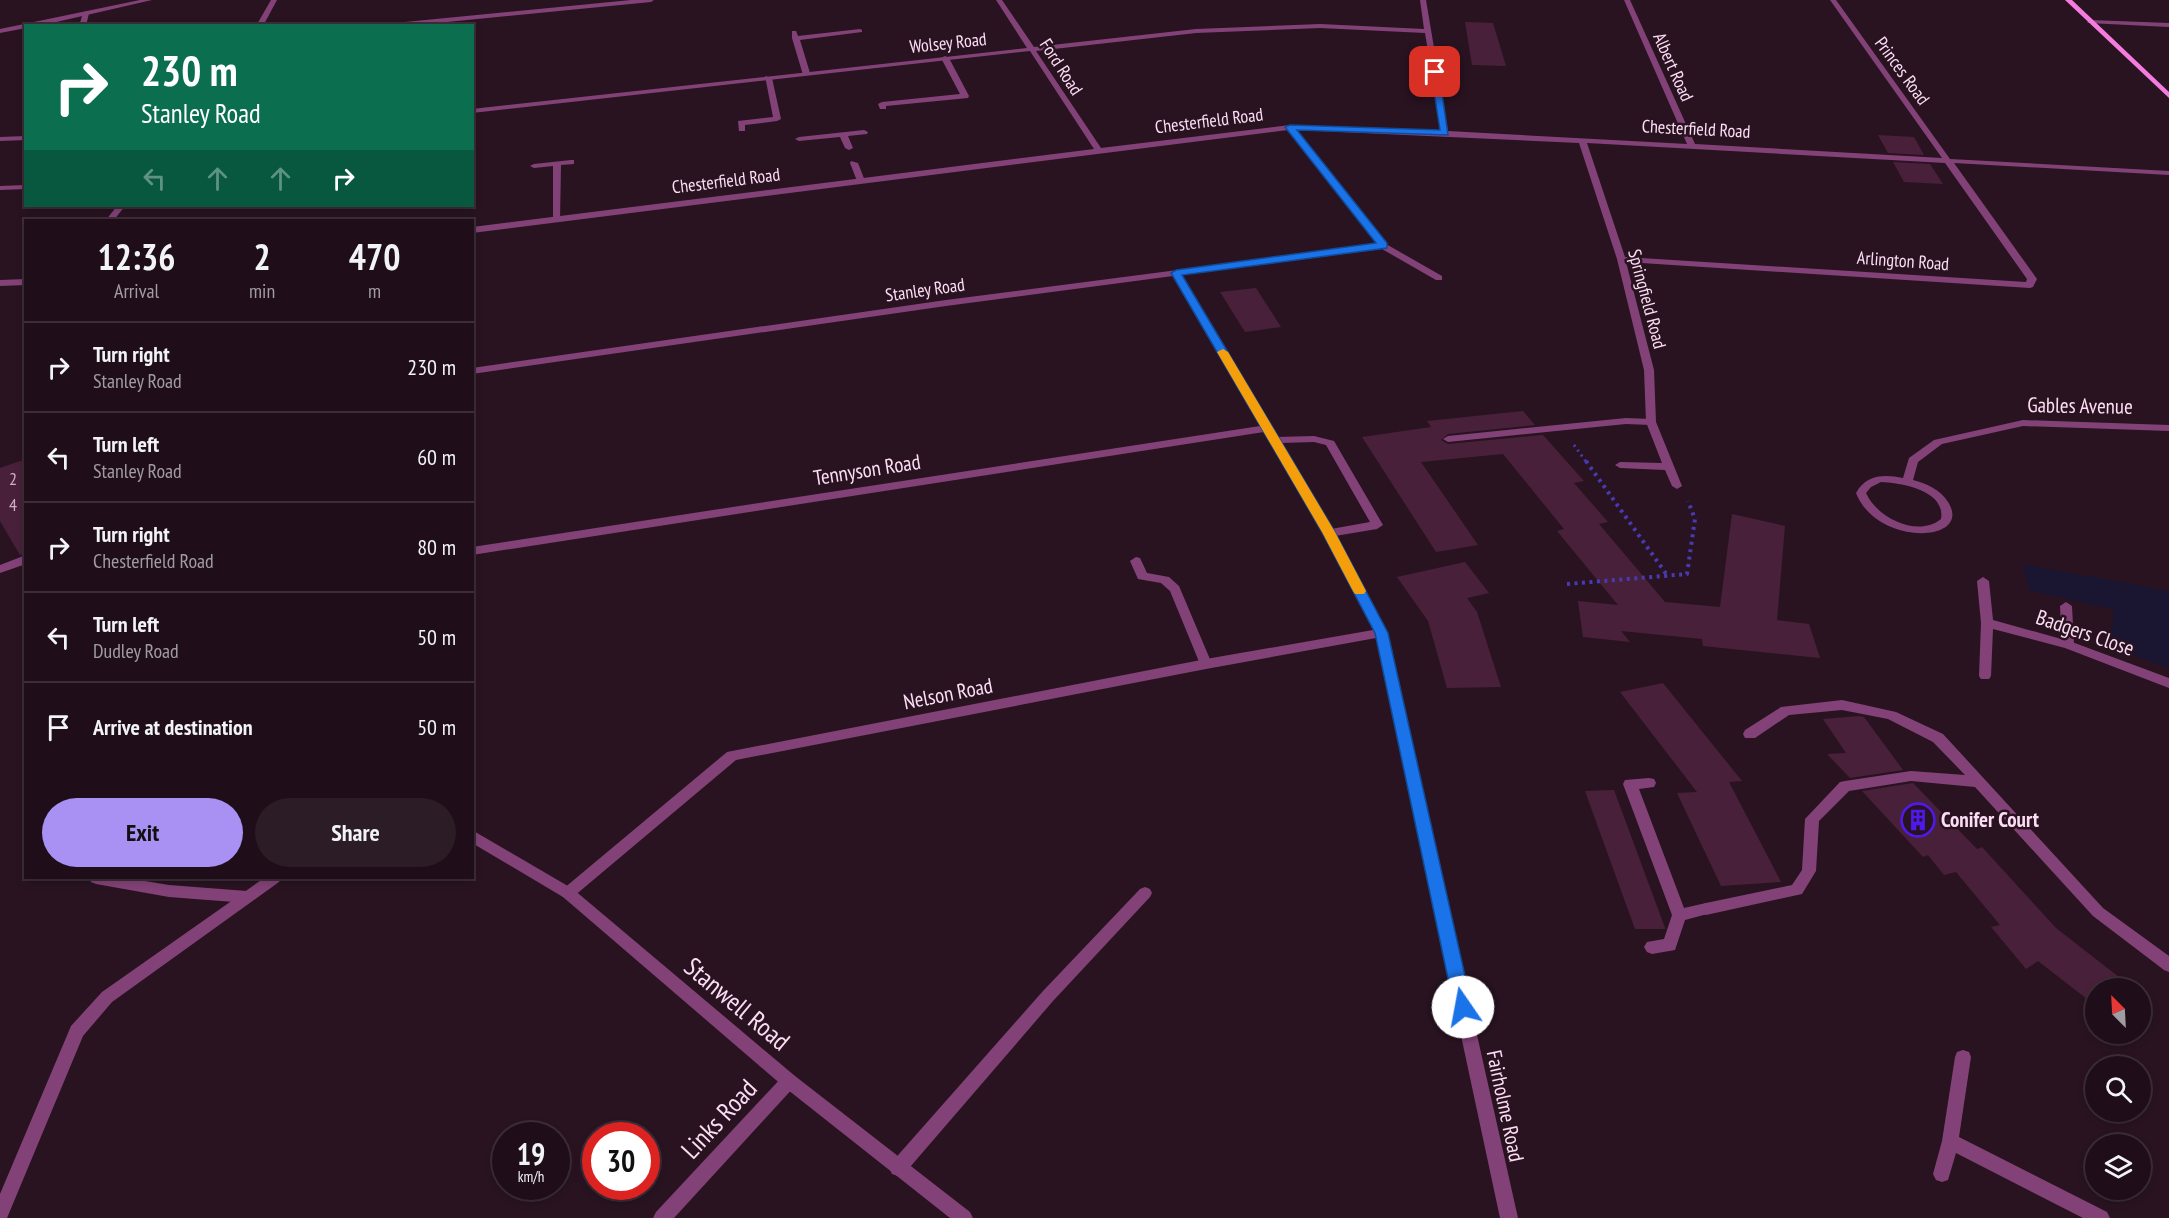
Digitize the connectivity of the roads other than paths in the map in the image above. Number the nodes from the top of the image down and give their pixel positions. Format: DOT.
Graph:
graph roads {
  1 [pos="148,0"];
  2 [pos="274,0"];
  3 [pos="651,0"];
  4 [pos="999,0"];
  5 [pos="1423,0"];
  6 [pos="1627,0"];
  7 [pos="1833,0"];
  8 [pos="2068,0"];
  9 [pos="636,1"];
  10 [pos="86,13"];
  11 [pos="2090,22"];
  12 [pos="35,24"];
  13 [pos="83,24"];
  14 [pos="260,24"];
  15 [pos="398,24"];
  16 [pos="2169,25"];
  17 [pos="24,26"];
  18 [pos="0,31"];
  19 [pos="860,31"];
  20 [pos="1429,31"];
  21 [pos="1031,49"];
  22 [pos="945,58"];
  23 [pos="806,74"];
  24 [pos="768,78"];
  25 [pos="2169,96"];
  26 [pos="883,106"];
  27 [pos="474,111"];
  28 [pos="1290,127"];
  29 [pos="741,129"];
  30 [pos="864,132"];
  31 [pos="1445,133"];
  32 [pos="843,134"];
  33 [pos="24,138"];
  34 [pos="0,139"];
  35 [pos="800,139"];
  36 [pos="1582,141"];
  37 [pos="1691,145"];
  38 [pos="849,148"];
  39 [pos="1099,151"];
  40 [pos="1948,159"];
  41 [pos="571,162"];
  42 [pos="854,163"];
  43 [pos="557,164"];
  44 [pos="534,166"];
  45 [pos="2169,172"];
  46 [pos="861,181"];
  47 [pos="24,187"];
  48 [pos="0,188"];
  49 [pos="120,207"];
  50 [pos="111,219"];
  51 [pos="556,220"];
  52 [pos="474,230"];
  53 [pos="1383,246"];
  54 [pos="1621,259"];
  55 [pos="1176,273"];
  56 [pos="1439,278"];
  57 [pos="24,282"];
  58 [pos="0,283"];
  59 [pos="474,371"];
  60 [pos="1651,422"];
  61 [pos="1268,428"];
  62 [pos="2169,428"];
  63 [pos="1448,439"];
  64 [pos="1275,440"];
  65 [pos="1620,465"];
  66 [pos="1669,467"];
  67 [pos="1907,481"];
  68 [pos="1677,486"];
  69 [pos="1328,532"];
  70 [pos="474,551"];
  71 [pos="24,560"];
  72 [pos="1136,561"];
  73 [pos="0,569"];
  74 [pos="1983,581"];
  75 [pos="2066,606"];
  76 [pos="1987,622"];
  77 [pos="1382,633"];
  78 [pos="2068,645"];
  79 [pos="1206,664"];
  80 [pos="1985,676"];
  81 [pos="2169,683"];
  82 [pos="1750,734"];
  83 [pos="1979,782"];
  84 [pos="1649,783"];
  85 [pos="474,837"];
  86 [pos="102,879"];
  87 [pos="273,879"];
  88 [pos="1144,892"];
  89 [pos="568,893"];
  90 [pos="247,897"];
  91 [pos="1680,915"];
  92 [pos="1652,947"];
  93 [pos="2169,965"];
  94 [pos="1963,1057"];
  95 [pos="789,1081"];
  96 [pos="1950,1141"];
  97 [pos="898,1168"];
  98 [pos="1942,1174"];
  99 [pos="0,1215"];
  100 [pos="662,1218"];
  101 [pos="964,1218"];
  102 [pos="1509,1218"];
  103 [pos="2101,1218"];
  1 -- 10 [label="street"];
  2 -- 14 [label="street"];
  3 -- 9 [label="street"];
  4 -- 21 [label="street, Ford Road"];
  5 -- 20 [label="street"];
  6 -- 37 [label="street, Albert Road"];
  7 -- 40 [label="street, Princes Road"];
  8 -- 11 [label="main road"];
  9 -- 15 [label="street"];
  10 -- 12 [label="street"];
  10 -- 13 [label="street"];
  11 -- 16 [label="street"];
  11 -- 25 [label="main road"];
  17 -- 18 [label="street"];
  19 -- 23 [label="street"];
  20 -- 21 [label="street, Wolsey Road"];
  20 -- 31 [label="street"];
  21 -- 22 [label="street, Wolsey Road"];
  21 -- 39 [label="street, Ford Road"];
  22 -- 23 [label="street, Wolsey Road"];
  22 -- 26 [label="street"];
  23 -- 24 [label="street, Wolsey Road"];
  24 -- 27 [label="street, Wolsey Road"];
  24 -- 29 [label="street"];
  28 -- 31 [label="street, Chesterfield Road"];
  28 -- 39 [label="street, Chesterfield Road"];
  28 -- 53 [label="street"];
  30 -- 32 [label="street"];
  31 -- 36 [label="street, Chesterfield Road"];
  32 -- 35 [label="street"];
  32 -- 38 [label="street"];
  33 -- 34 [label="street"];
  36 -- 37 [label="street, Chesterfield Road"];
  36 -- 54 [label="street, Springfield Road"];
  37 -- 40 [label="street, Chesterfield Road"];
  39 -- 46 [label="street, Chesterfield Road"];
  40 -- 45 [label="street, Chesterfield Road"];
  40 -- 54 [label="street, Arlington Road"];
  41 -- 43 [label="street"];
  42 -- 46 [label="street"];
  43 -- 44 [label="street"];
  43 -- 51 [label="street"];
  46 -- 51 [label="street, Chesterfield Road"];
  47 -- 48 [label="street"];
  49 -- 50 [label="street"];
  51 -- 52 [label="street, Chesterfield Road"];
  53 -- 55 [label="street, Stanley Road"];
  53 -- 56 [label="street"];
  54 -- 60 [label="street, Springfield Road"];
  55 -- 59 [label="street, Stanley Road"];
  55 -- 61 [label="street, Fairholme Road"];
  57 -- 58 [label="street"];
  60 -- 63 [label="street"];
  60 -- 66 [label="street, Springfield Road"];
  61 -- 64 [label="street, Fairholme Road"];
  61 -- 70 [label="street, Tennyson Road"];
  62 -- 67 [label="street, Gables Avenue"];
  64 -- 69 [label="street, Fairholme Road"];
  64 -- 69 [label="street"];
  65 -- 66 [label="street"];
  66 -- 68 [label="street, Springfield Road"];
  67 -- 67 [label="street"];
  69 -- 77 [label="street, Fairholme Road"];
  71 -- 73 [label="street"];
  72 -- 79 [label="street"];
  74 -- 76 [label="street"];
  75 -- 78 [label="street"];
  76 -- 78 [label="street, Badgers Close"];
  76 -- 80 [label="street"];
  77 -- 79 [label="street, Nelson Road"];
  77 -- 102 [label="street, Fairholme Road"];
  78 -- 81 [label="street, Badgers Close"];
  79 -- 89 [label="street, Nelson Road"];
  82 -- 83 [label="street"];
  83 -- 91 [label="street"];
  83 -- 93 [label="street"];
  84 -- 91 [label="street"];
  85 -- 89 [label="street, Stanwell Road"];
  86 -- 90 [label="street"];
  87 -- 90 [label="street"];
  88 -- 97 [label="street"];
  89 -- 95 [label="street, Stanwell Road"];
  90 -- 99 [label="street"];
  91 -- 92 [label="street"];
  94 -- 96 [label="street"];
  95 -- 97 [label="street, Stanwell Road"];
  95 -- 100 [label="street, Links Road"];
  96 -- 98 [label="street"];
  96 -- 103 [label="street"];
  97 -- 101 [label="street, Stanwell Road"];
}
